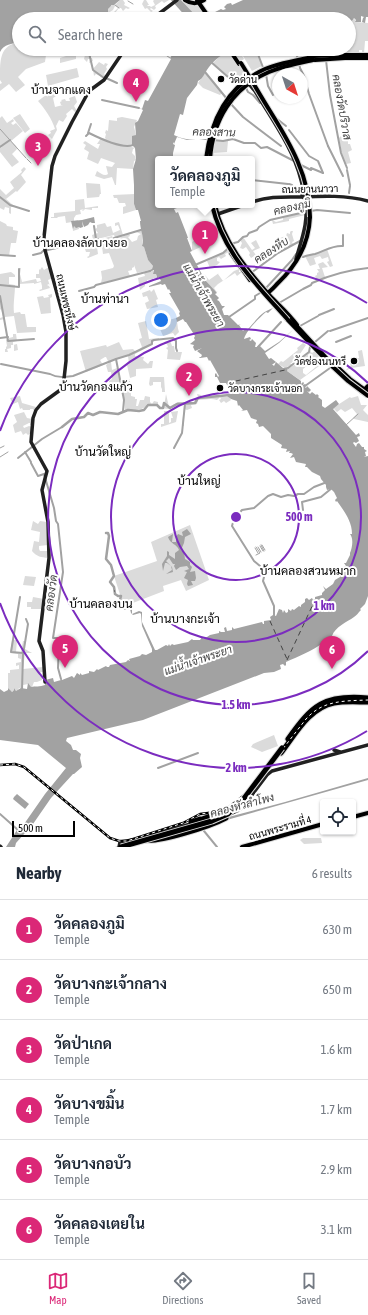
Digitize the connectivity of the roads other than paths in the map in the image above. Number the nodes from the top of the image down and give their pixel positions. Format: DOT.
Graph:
graph roads {
  1 [pos="177,0"];
  2 [pos="185,0"];
  3 [pos="191,0"];
  4 [pos="196,0"];
  5 [pos="204,0"];
  6 [pos="161,12"];
  7 [pos="204,12"];
  8 [pos="121,56"];
  9 [pos="234,56"];
  10 [pos="367,57"];
  11 [pos="265,72"];
  12 [pos="255,80"];
  13 [pos="249,84"];
  14 [pos="256,89"];
  15 [pos="228,100"];
  16 [pos="211,140"];
  17 [pos="207,156"];
  18 [pos="210,156"];
  19 [pos="305,188"];
  20 [pos="303,196"];
  21 [pos="311,196"];
  22 [pos="255,200"];
  23 [pos="368,200"];
  24 [pos="306,202"];
  25 [pos="311,203"];
  26 [pos="228,208"];
  27 [pos="215,211"];
  28 [pos="308,214"];
  29 [pos="297,259"];
  30 [pos="254,281"];
  31 [pos="269,295"];
  32 [pos="296,326"];
  33 [pos="327,360"];
  34 [pos="356,386"];
  35 [pos="368,386"];
  36 [pos="367,394"];
  37 [pos="45,682"];
  38 [pos="367,700"];
  39 [pos="322,706"];
  40 [pos="368,744"];
  41 [pos="284,745"];
  42 [pos="274,762"];
  43 [pos="256,783"];
  44 [pos="256,790"];
  45 [pos="368,812"];
  46 [pos="356,815"];
  47 [pos="192,822"];
  48 [pos="211,824"];
  49 [pos="320,826"];
  50 [pos="173,829"];
  51 [pos="140,840"];
  52 [pos="121,845"];
  53 [pos="252,845"];
  54 [pos="128,847"];
  55 [pos="242,847"];
  56 [pos="247,847"];
  1 -- 6 [label="main road"];
  2 -- 5 [label="main road"];
  3 -- 7 [label="main road"];
  4 -- 7 [label="main road"];
  8 -- 37 [label="main road, ถนนเพชรหึงษ์"];
  9 -- 28 [label="main road, bridge"];
  10 -- 11 [label="main road"];
  11 -- 12 [label="main road"];
  11 -- 15 [label="main road"];
  12 -- 13 [label="main road"];
  12 -- 14 [label="main road"];
  13 -- 14 [label="main road"];
  13 -- 15 [label="main road"];
  14 -- 19 [label="main road"];
  15 -- 16 [label="main road"];
  16 -- 17 [label="main road"];
  16 -- 18 [label="main road"];
  19 -- 20 [label="main road"];
  19 -- 21 [label="main road"];
  20 -- 21 [label="main road, ถนนยานนาวา"];
  20 -- 22 [label="main road, ถนนยานนาวา"];
  20 -- 24 [label="main road"];
  21 -- 23 [label="main road, ถนนยานนาวา"];
  21 -- 25 [label="main road"];
  24 -- 25 [label="main road"];
  24 -- 28 [label="main road"];
  25 -- 29 [label="main road"];
  26 -- 27 [label="main road"];
  27 -- 30 [label="main road"];
  27 -- 32 [label="main road, bridge"];
  28 -- 29 [label="main road"];
  29 -- 31 [label="main road"];
  30 -- 31 [label="main road"];
  30 -- 31 [label="main road"];
  31 -- 32 [label="main road"];
  32 -- 33 [label="main road"];
  33 -- 34 [label="main road"];
  33 -- 36 [label="main road, bridge"];
  34 -- 35 [label="main road"];
  34 -- 36 [label="main road"];
  35 -- 36 [label="main road"];
  38 -- 39 [label="highway"];
  38 -- 39 [label="highway"];
  38 -- 41 [label="highway"];
  38 -- 42 [label="highway, bridge"];
  39 -- 41 [label="highway"];
  39 -- 42 [label="highway, bridge"];
  40 -- 44 [label="main road"];
  41 -- 43 [label="highway, bridge"];
  42 -- 48 [label="highway, bridge"];
  43 -- 47 [label="highway, bridge"];
  43 -- 52 [label="highway, bridge"];
  44 -- 50 [label="main road"];
  44 -- 51 [label="main road"];
  45 -- 46 [label="main road"];
  47 -- 50 [label="main road"];
  48 -- 51 [label="highway, bridge"];
  48 -- 54 [label="highway, bridge"];
  49 -- 53 [label="main road, ถนนพระรามที่ 4"];
  50 -- 51 [label="main road"];
  51 -- 52 [label="main road"];
  53 -- 55 [label="main road, ถนนพระรามที่ 4"];
  53 -- 56 [label="main road, ถนนพระรามที่ 4"];
}
